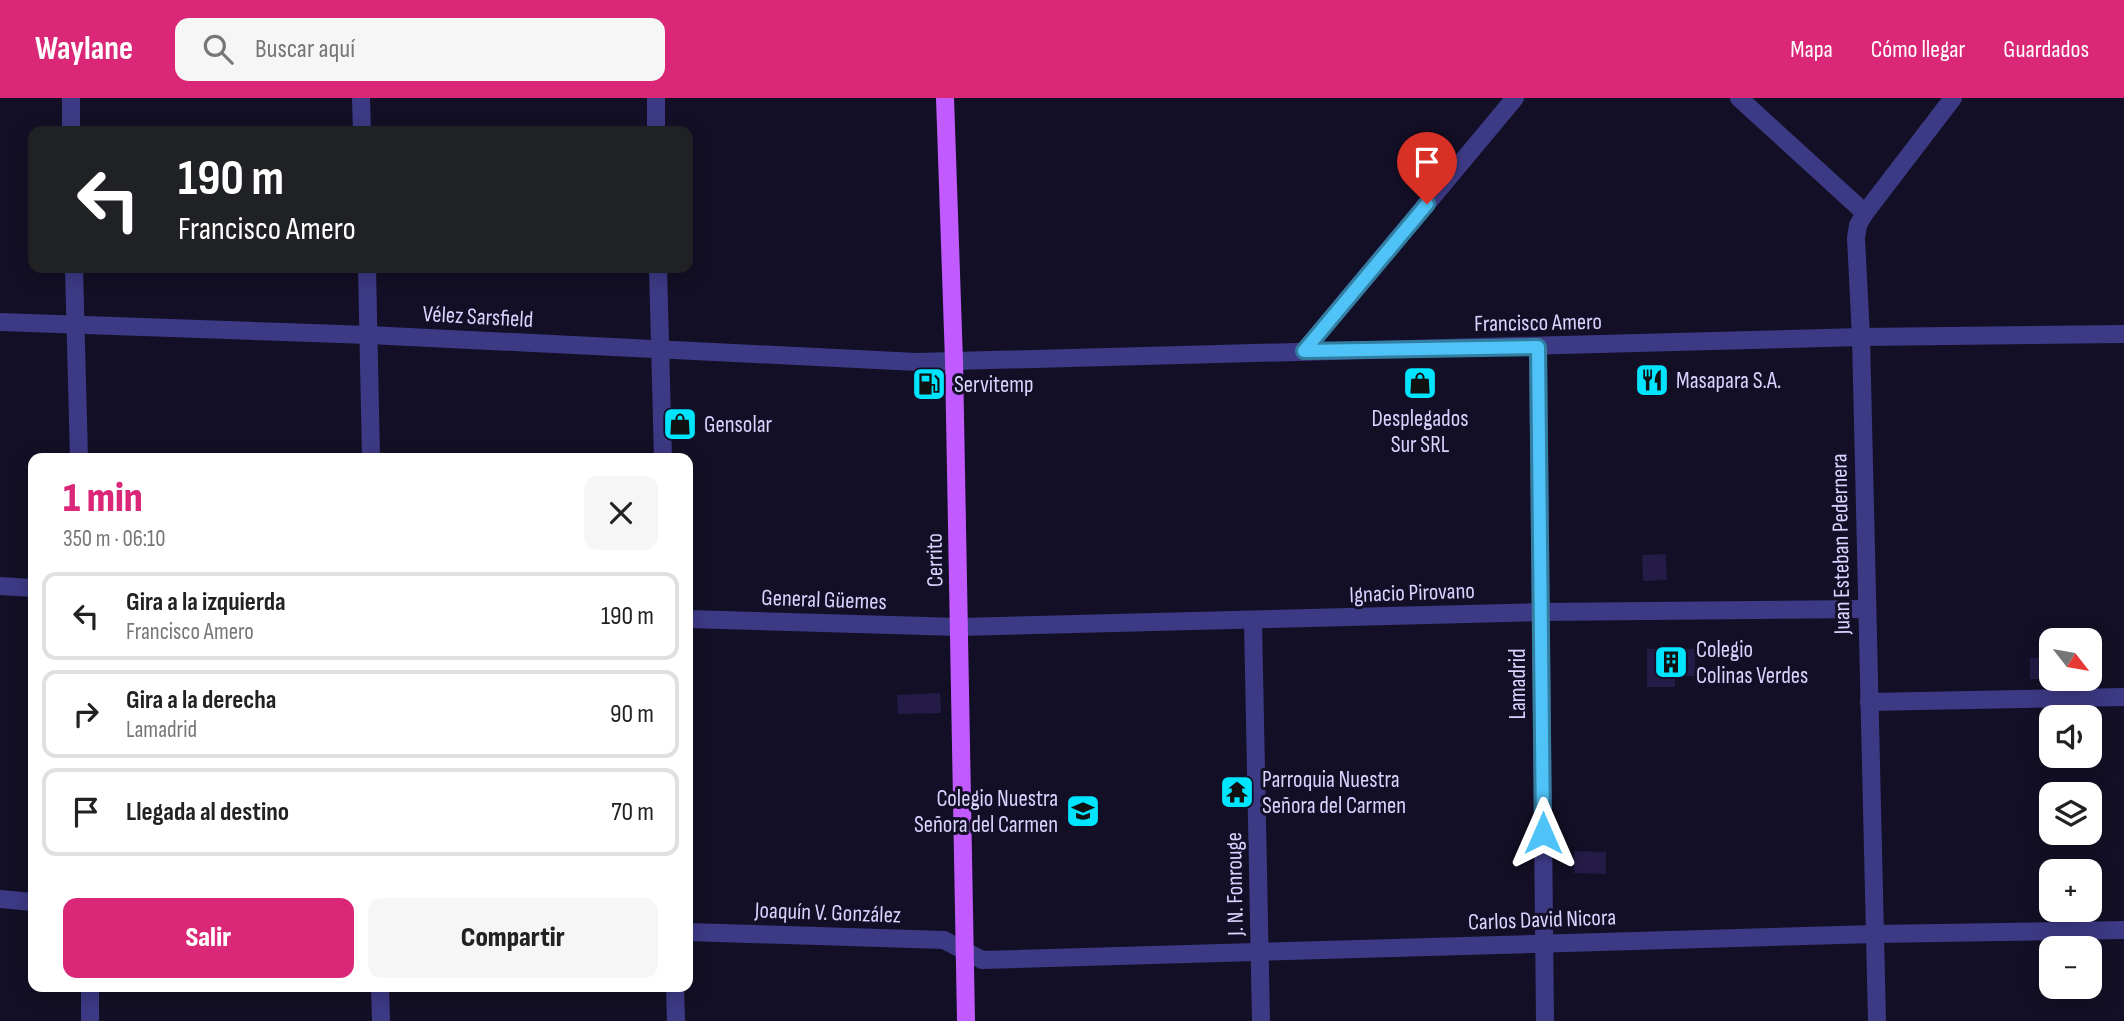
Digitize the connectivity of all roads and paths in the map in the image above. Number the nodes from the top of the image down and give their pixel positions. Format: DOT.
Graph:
graph roads {
  1 [pos="71,98"];
  2 [pos="361,98"];
  3 [pos="656,98"];
  4 [pos="945,98"];
  5 [pos="1515,98"];
  6 [pos="1739,98"];
  7 [pos="1953,98"];
  8 [pos="71,126"];
  9 [pos="362,126"];
  10 [pos="656,126"];
  11 [pos="1865,213"];
  12 [pos="74,273"];
  13 [pos="367,273"];
  14 [pos="658,273"];
  15 [pos="0,322"];
  16 [pos="75,326"];
  17 [pos="2124,334"];
  18 [pos="369,335"];
  19 [pos="1861,337"];
  20 [pos="1538,347"];
  21 [pos="659,349"];
  22 [pos="1304,351"];
  23 [pos="954,361"];
  24 [pos="79,453"];
  25 [pos="371,453"];
  26 [pos="663,453"];
  27 [pos="0,586"];
  28 [pos="28,588"];
  29 [pos="1866,609"];
  30 [pos="1541,612"];
  31 [pos="693,620"];
  32 [pos="1253,621"];
  33 [pos="960,627"];
  34 [pos="2124,696"];
  35 [pos="1869,702"];
  36 [pos="0,900"];
  37 [pos="28,901"];
  38 [pos="2124,930"];
  39 [pos="693,932"];
  40 [pos="1875,934"];
  41 [pos="1544,943"];
  42 [pos="964,952"];
  43 [pos="1260,952"];
  44 [pos="90,992"];
  45 [pos="380,992"];
  46 [pos="675,992"];
  47 [pos="90,1021"];
  48 [pos="381,1021"];
  49 [pos="676,1021"];
  50 [pos="965,1021"];
  51 [pos="1261,1021"];
  52 [pos="1545,1021"];
  53 [pos="1877,1021"];
  1 -- 8 [label="street"];
  2 -- 9 [label="street"];
  3 -- 10 [label="street"];
  4 -- 23 [label="main road, Cerrito"];
  5 -- 22 [label="street"];
  6 -- 11 [label="street"];
  7 -- 11 [label="street, Juan Esteban Pedernera"];
  11 -- 19 [label="street, Juan Esteban Pedernera"];
  12 -- 16 [label="street"];
  13 -- 18 [label="street"];
  14 -- 21 [label="street"];
  15 -- 16 [label="street, Vélez Sarsfield"];
  16 -- 18 [label="street, Vélez Sarsfield"];
  16 -- 24 [label="street"];
  17 -- 19 [label="street, Francisco Amero"];
  18 -- 21 [label="street, Vélez Sarsfield"];
  18 -- 25 [label="street"];
  19 -- 20 [label="street, Francisco Amero"];
  19 -- 29 [label="street, Juan Esteban Pedernera"];
  20 -- 22 [label="street, Francisco Amero"];
  20 -- 30 [label="street, Lamadrid"];
  21 -- 23 [label="street, Vélez Sarsfield"];
  21 -- 26 [label="street"];
  22 -- 23 [label="street, Francisco Amero"];
  23 -- 33 [label="main road, Cerrito"];
  27 -- 28 [label="street"];
  29 -- 30 [label="street, Ignacio Pirovano"];
  29 -- 35 [label="street, Juan Esteban Pedernera"];
  30 -- 32 [label="street, Ignacio Pirovano"];
  30 -- 41 [label="street, Lamadrid"];
  31 -- 33 [label="street, General Güemes"];
  32 -- 33 [label="street, Ignacio Pirovano"];
  32 -- 43 [label="street, J. N. Fonrouge"];
  33 -- 42 [label="main road, Cerrito"];
  34 -- 35 [label="street"];
  35 -- 40 [label="street, Juan Esteban Pedernera"];
  36 -- 37 [label="street"];
  38 -- 40 [label="street, Carlos David Nicora"];
  39 -- 42 [label="street, Joaquín V. González"];
  40 -- 41 [label="street, Carlos David Nicora"];
  40 -- 53 [label="street, Juan Esteban Pedernera"];
  41 -- 43 [label="street, Carlos David Nicora"];
  41 -- 52 [label="street, Lamadrid"];
  42 -- 43 [label="street, Carlos David Nicora"];
  42 -- 50 [label="main road, Cerrito"];
  43 -- 51 [label="street, J. N. Fonrouge"];
  44 -- 47 [label="street"];
  45 -- 48 [label="street"];
  46 -- 49 [label="street"];
}
